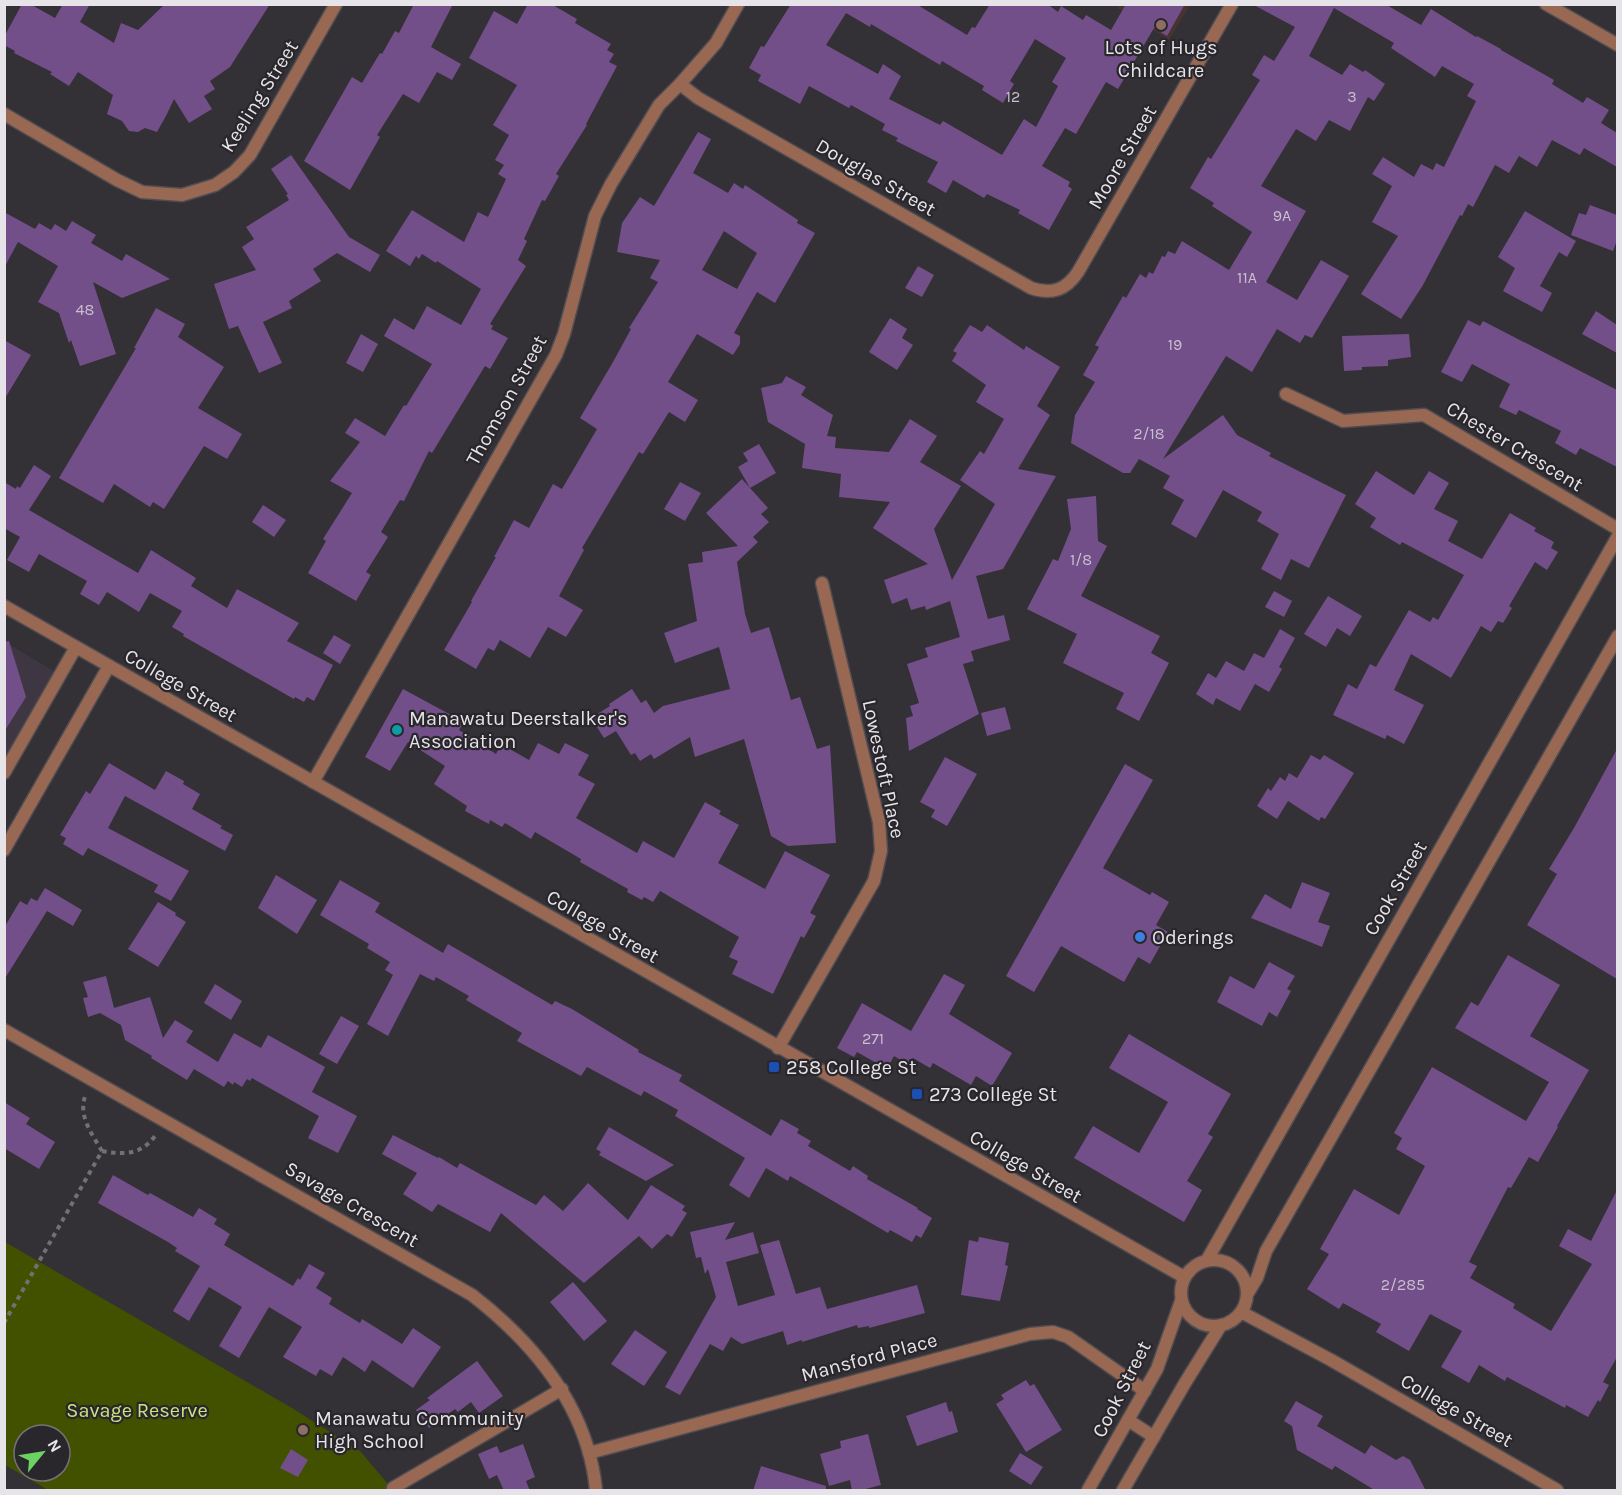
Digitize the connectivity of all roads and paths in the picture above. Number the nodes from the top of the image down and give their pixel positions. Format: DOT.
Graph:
graph roads {
  1 [pos="336,4"];
  2 [pos="738,4"];
  3 [pos="1232,4"];
  4 [pos="1546,4"];
  5 [pos="1617,45"];
  6 [pos="680,84"];
  7 [pos="4,114"];
  8 [pos="1056,290"];
  9 [pos="1286,394"];
  10 [pos="1617,529"];
  11 [pos="1617,536"];
  12 [pos="822,583"];
  13 [pos="4,606"];
  14 [pos="1617,636"];
  15 [pos="76,647"];
  16 [pos="109,666"];
  17 [pos="4,773"];
  18 [pos="313,782"];
  19 [pos="4,850"];
  20 [pos="6,1033"];
  21 [pos="778,1048"];
  22 [pos="92,1079"];
  23 [pos="166,1120"];
  24 [pos="102,1151"];
  25 [pos="1207,1260"];
  26 [pos="1184,1277"];
  27 [pos="1248,1293"];
  28 [pos="1181,1301"];
  29 [pos="1241,1312"];
  30 [pos="4,1323"];
  31 [pos="1221,1325"];
  32 [pos="561,1389"];
  33 [pos="1145,1391"];
  34 [pos="1128,1420"];
  35 [pos="1154,1437"];
  36 [pos="589,1453"];
  37 [pos="393,1488"];
  38 [pos="596,1491"];
  39 [pos="1088,1491"];
  40 [pos="1123,1491"];
  41 [pos="1557,1491"];
  1 -- 7 [label="street, Keeling Street"];
  2 -- 6 [label="street, Thomson Street"];
  3 -- 8 [label="street, Moore Street"];
  4 -- 5 [label="street"];
  6 -- 8 [label="street, Douglas Street"];
  6 -- 18 [label="street, Thomson Street"];
  9 -- 10 [label="street, Chester Crescent"];
  11 -- 25 [label="street, Cook Street"];
  12 -- 21 [label="street, Lowestoft Place"];
  13 -- 15 [label="street, College Street"];
  14 -- 27 [label="street"];
  15 -- 16 [label="street, College Street"];
  15 -- 17 [label="street"];
  16 -- 18 [label="street, College Street"];
  16 -- 19 [label="street"];
  18 -- 21 [label="street, College Street"];
  20 -- 22 [label="street, Savage Crescent"];
  21 -- 26 [label="street, College Street"];
  22 -- 23 [label="street, Savage Crescent"];
  22 -- 24 [label="path"];
  23 -- 24 [label="path"];
  23 -- 32 [label="street, Savage Crescent"];
  24 -- 30 [label="path"];
  25 -- 26 [label="street"];
  25 -- 27 [label="street"];
  26 -- 28 [label="street"];
  27 -- 29 [label="street"];
  28 -- 31 [label="street"];
  28 -- 33 [label="street, Cook Street"];
  29 -- 31 [label="street"];
  29 -- 41 [label="street, College Street"];
  31 -- 35 [label="street"];
  32 -- 36 [label="street, Savage Crescent"];
  32 -- 37 [label="street"];
  33 -- 34 [label="street, Cook Street"];
  33 -- 36 [label="street, Mansford Place"];
  34 -- 35 [label="street"];
  34 -- 39 [label="street, Cook Street"];
  35 -- 40 [label="street"];
  36 -- 38 [label="street, Savage Crescent"];
}
